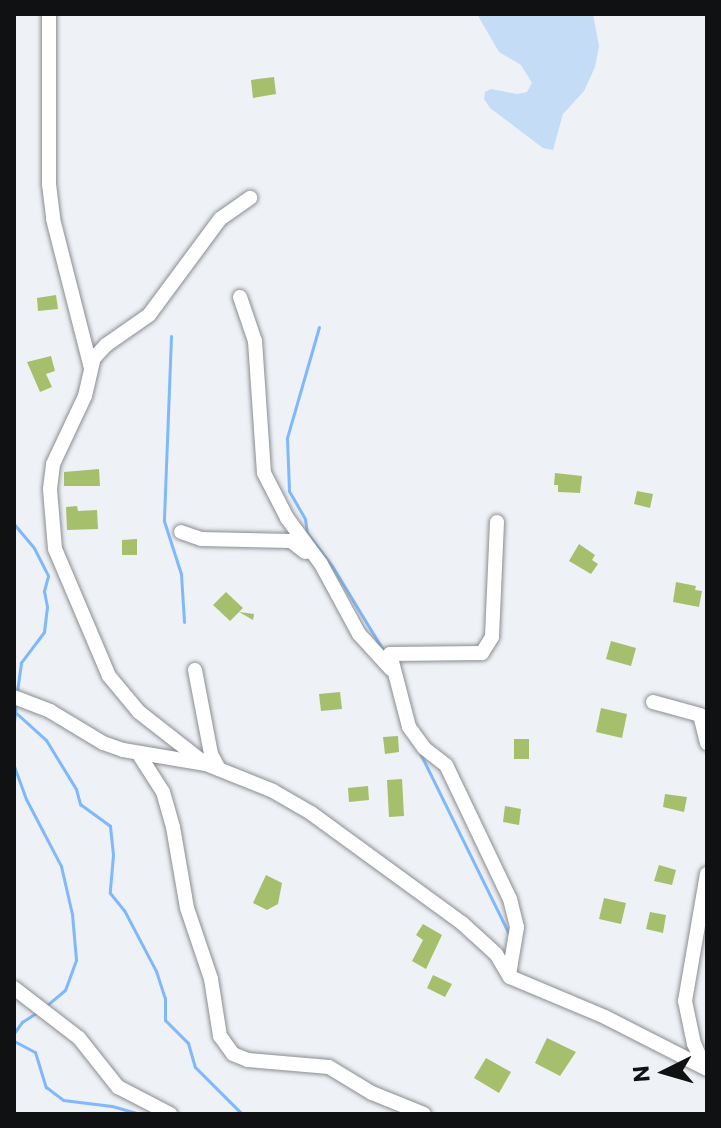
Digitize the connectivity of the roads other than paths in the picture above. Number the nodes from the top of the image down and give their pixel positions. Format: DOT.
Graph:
graph roads {
  1 [pos="49,14"];
  2 [pos="250,198"];
  3 [pos="240,297"];
  4 [pos="91,368"];
  5 [pos="497,522"];
  6 [pos="181,532"];
  7 [pos="321,564"];
  8 [pos="391,669"];
  9 [pos="195,670"];
  10 [pos="14,697"];
  11 [pos="653,702"];
  12 [pos="707,743"];
  13 [pos="138,753"];
  14 [pos="213,767"];
  15 [pos="707,874"];
  16 [pos="509,975"];
  17 [pos="14,988"];
  18 [pos="705,1067"];
  19 [pos="170,1114"];
  20 [pos="424,1114"];
  1 -- 4 [label="street"];
  2 -- 4 [label="street"];
  3 -- 7 [label="street"];
  4 -- 14 [label="street"];
  5 -- 8 [label="street"];
  6 -- 7 [label="street"];
  7 -- 8 [label="street"];
  8 -- 16 [label="street"];
  9 -- 14 [label="street"];
  10 -- 13 [label="street"];
  11 -- 12 [label="street"];
  13 -- 14 [label="street"];
  13 -- 20 [label="street"];
  14 -- 16 [label="street"];
  15 -- 18 [label="street"];
  16 -- 18 [label="street"];
  17 -- 19 [label="street"];
}
